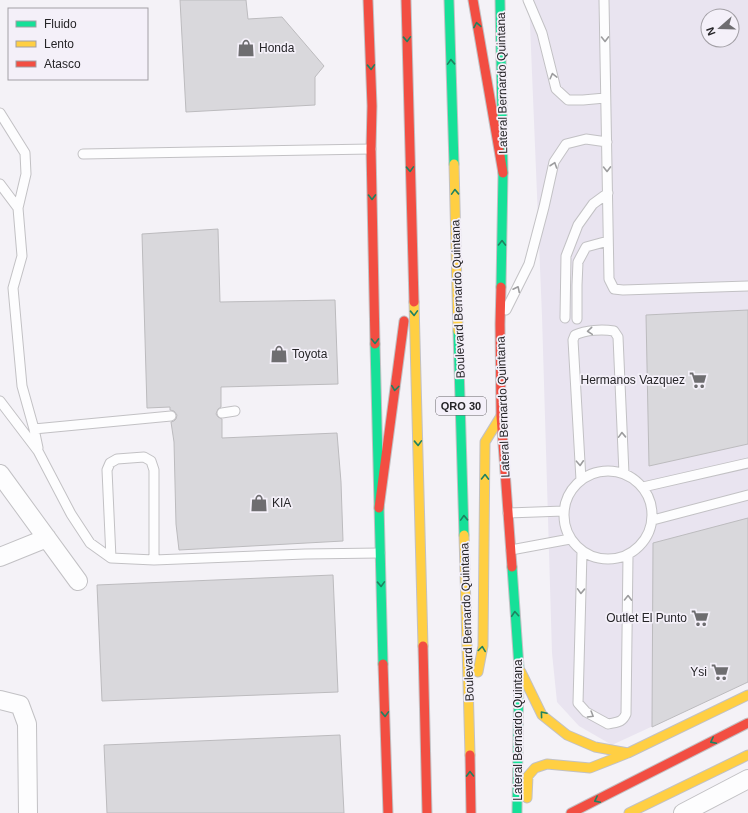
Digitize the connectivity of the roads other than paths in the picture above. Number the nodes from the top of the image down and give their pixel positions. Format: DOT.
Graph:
graph roads {
  1 [pos="368,0"];
  2 [pos="406,0"];
  3 [pos="450,0"];
  4 [pos="473,0"];
  5 [pos="500,0"];
  6 [pos="528,0"];
  7 [pos="604,0"];
  8 [pos="605,98"];
  9 [pos="0,113"];
  10 [pos="607,142"];
  11 [pos="371,149"];
  12 [pos="82,154"];
  13 [pos="503,173"];
  14 [pos="0,184"];
  15 [pos="608,193"];
  16 [pos="18,208"];
  17 [pos="608,241"];
  18 [pos="413,252"];
  19 [pos="748,286"];
  20 [pos="565,318"];
  21 [pos="578,319"];
  22 [pos="500,324"];
  23 [pos="0,400"];
  24 [pos="235,411"];
  25 [pos="222,413"];
  26 [pos="171,416"];
  27 [pos="501,416"];
  28 [pos="34,429"];
  29 [pos="38,451"];
  30 [pos="748,463"];
  31 [pos="0,474"];
  32 [pos="624,474"];
  33 [pos="581,480"];
  34 [pos="643,487"];
  35 [pos="748,495"];
  36 [pos="379,508"];
  37 [pos="564,511"];
  38 [pos="508,513"];
  39 [pos="653,520"];
  40 [pos="47,538"];
  41 [pos="570,539"];
  42 [pos="511,550"];
  43 [pos="582,552"];
  44 [pos="380,553"];
  45 [pos="628,556"];
  46 [pos="0,558"];
  47 [pos="110,558"];
  48 [pos="154,560"];
  49 [pos="78,581"];
  50 [pos="519,667"];
  51 [pos="748,695"];
  52 [pos="0,700"];
  53 [pos="469,715"];
  54 [pos="748,723"];
  55 [pos="628,753"];
  56 [pos="748,755"];
  57 [pos="748,779"];
  58 [pos="714,805"];
  59 [pos="28,813"];
  60 [pos="388,813"];
  61 [pos="427,813"];
  62 [pos="471,813"];
  63 [pos="517,813"];
  64 [pos="526,813"];
  65 [pos="571,813"];
  66 [pos="629,813"];
  67 [pos="683,813"];
  1 -- 11 [label="main road, one-way"];
  2 -- 18 [label="main road, one-way"];
  53 -- 3 [label="main road, Boulevard Bernardo Quintana / QRO 30, one-way"];
  13 -- 4 [label="main road, one-way"];
  5 -- 13 [label="main road, Lateral Bernardo Quintana"];
  8 -- 6 [label="lane, one-way"];
  7 -- 8 [label="lane, one-way"];
  8 -- 10 [label="lane"];
  9 -- 16 [label="lane"];
  10 -- 15 [label="lane, one-way"];
  22 -- 10 [label="lane, one-way"];
  11 -- 12 [label="lane"];
  11 -- 36 [label="main road, one-way"];
  22 -- 13 [label="main road, Lateral Bernardo Quintana, one-way"];
  14 -- 16 [label="lane"];
  15 -- 17 [label="lane"];
  15 -- 20 [label="lane"];
  16 -- 28 [label="lane"];
  17 -- 19 [label="lane"];
  17 -- 21 [label="lane"];
  18 -- 36 [label="main road, one-way"];
  18 -- 61 [label="main road, one-way"];
  22 -- 27 [label="main road, Lateral Bernardo Quintana"];
  23 -- 29 [label="lane"];
  24 -- 25 [label="lane"];
  26 -- 28 [label="lane"];
  27 -- 38 [label="main road, Lateral Bernardo Quintana"];
  53 -- 27 [label="main road, one-way"];
  28 -- 29 [label="lane"];
  29 -- 47 [label="lane"];
  30 -- 34 [label="lane"];
  31 -- 40 [label="street"];
  32 -- 33 [label="lane"];
  32 -- 33 [label="lane, one-way"];
  32 -- 34 [label="lane"];
  33 -- 37 [label="lane"];
  34 -- 39 [label="lane"];
  35 -- 39 [label="lane"];
  36 -- 44 [label="main road"];
  37 -- 38 [label="lane"];
  37 -- 41 [label="lane"];
  38 -- 42 [label="main road, Lateral Bernardo Quintana"];
  39 -- 45 [label="lane"];
  40 -- 46 [label="street"];
  40 -- 49 [label="street"];
  41 -- 42 [label="lane"];
  41 -- 43 [label="lane"];
  50 -- 42 [label="main road, Lateral Bernardo Quintana, one-way"];
  43 -- 45 [label="lane"];
  43 -- 45 [label="lane, one-way"];
  44 -- 48 [label="lane"];
  44 -- 60 [label="main road, one-way"];
  47 -- 48 [label="lane"];
  47 -- 48 [label="lane"];
  55 -- 50 [label="main road, one-way"];
  50 -- 63 [label="main road, Lateral Bernardo Quintana"];
  51 -- 55 [label="main road"];
  52 -- 59 [label="street"];
  62 -- 53 [label="main road, Boulevard Bernardo Quintana / QRO 30, one-way"];
  54 -- 65 [label="main road, one-way"];
  55 -- 64 [label="main road"];
  56 -- 66 [label="main road"];
  57 -- 58 [label="street"];
  58 -- 67 [label="street"];
}
